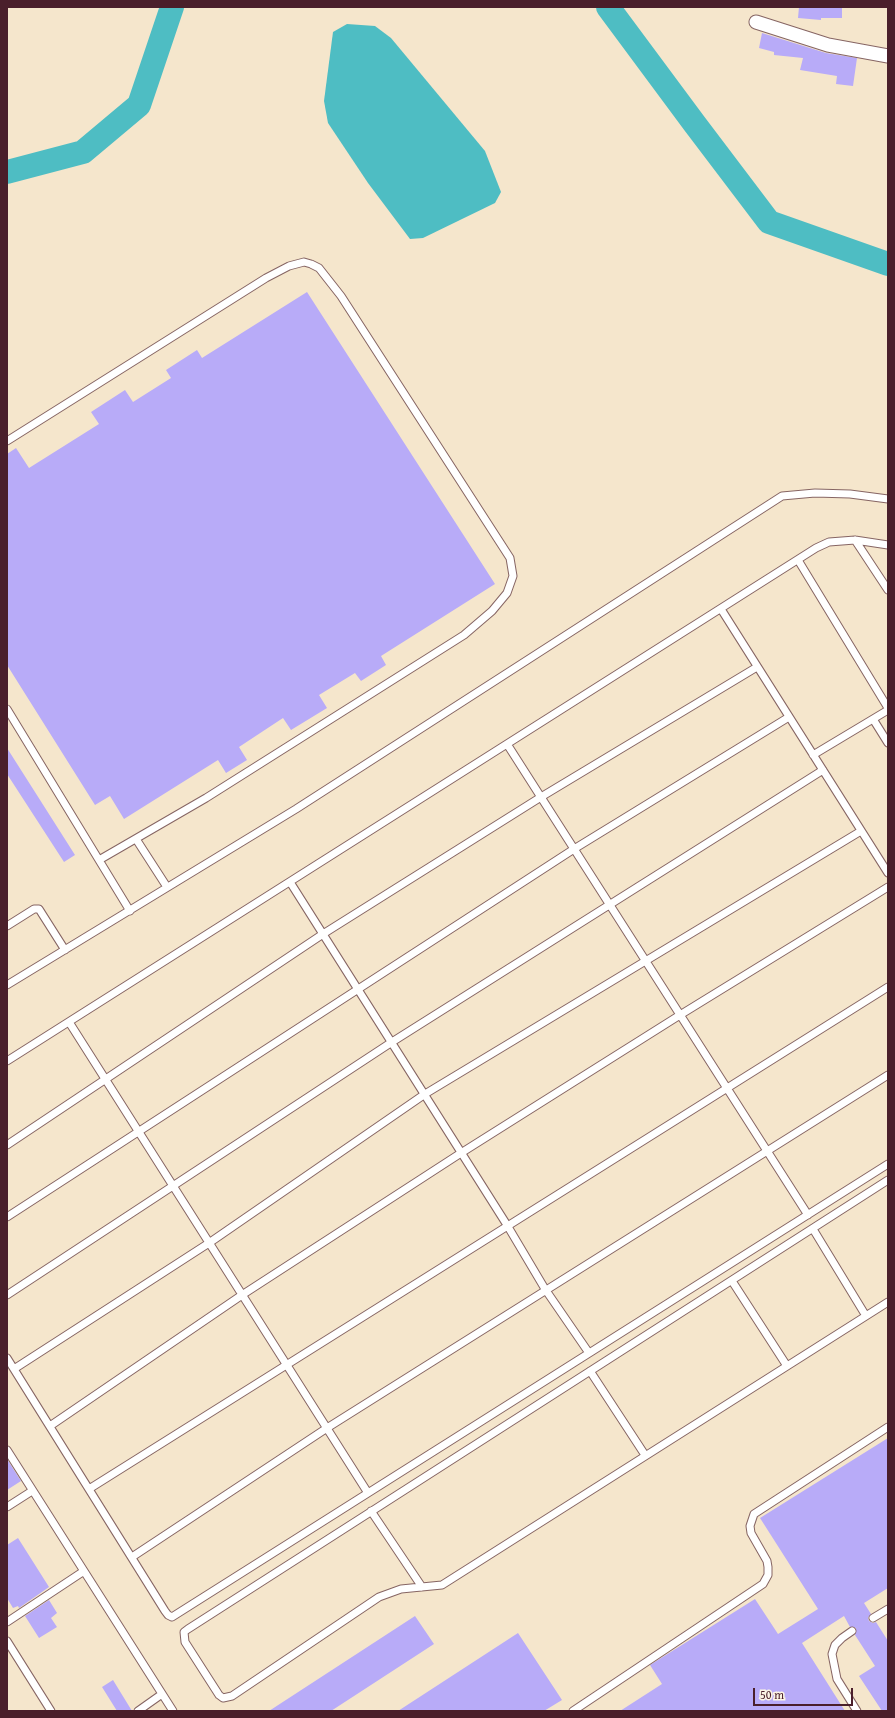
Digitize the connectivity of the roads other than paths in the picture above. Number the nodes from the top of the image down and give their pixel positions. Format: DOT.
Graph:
graph roads {
  1 [pos="756,22"];
  2 [pos="888,56"];
  3 [pos="7,441"];
  4 [pos="888,499"];
  5 [pos="855,540"];
  6 [pos="888,545"];
  7 [pos="798,560"];
  8 [pos="888,590"];
  9 [pos="721,609"];
  10 [pos="757,667"];
  11 [pos="7,709"];
  12 [pos="888,709"];
  13 [pos="789,717"];
  14 [pos="873,719"];
  15 [pos="888,743"];
  16 [pos="507,744"];
  17 [pos="813,755"];
  18 [pos="823,770"];
  19 [pos="541,797"];
  20 [pos="861,831"];
  21 [pos="136,840"];
  22 [pos="574,849"];
  23 [pos="99,860"];
  24 [pos="888,873"];
  25 [pos="290,882"];
  26 [pos="167,887"];
  27 [pos="888,887"];
  28 [pos="610,906"];
  29 [pos="130,911"];
  30 [pos="7,926"];
  31 [pos="323,934"];
  32 [pos="65,950"];
  33 [pos="646,962"];
  34 [pos="7,985"];
  35 [pos="888,987"];
  36 [pos="358,988"];
  37 [pos="680,1015"];
  38 [pos="69,1022"];
  39 [pos="392,1042"];
  40 [pos="7,1061"];
  41 [pos="888,1075"];
  42 [pos="106,1080"];
  43 [pos="726,1088"];
  44 [pos="424,1094"];
  45 [pos="138,1131"];
  46 [pos="7,1144"];
  47 [pos="766,1151"];
  48 [pos="461,1153"];
  49 [pos="888,1164"];
  50 [pos="888,1180"];
  51 [pos="172,1186"];
  52 [pos="808,1215"];
  53 [pos="7,1217"];
  54 [pos="507,1225"];
  55 [pos="813,1229"];
  56 [pos="209,1243"];
  57 [pos="732,1281"];
  58 [pos="546,1289"];
  59 [pos="7,1295"];
  60 [pos="242,1295"];
  61 [pos="888,1302"];
  62 [pos="866,1316"];
  63 [pos="588,1353"];
  64 [pos="7,1358"];
  65 [pos="286,1365"];
  66 [pos="787,1366"];
  67 [pos="14,1369"];
  68 [pos="590,1371"];
  69 [pos="50,1426"];
  70 [pos="888,1427"];
  71 [pos="326,1428"];
  72 [pos="7,1450"];
  73 [pos="646,1455"];
  74 [pos="89,1489"];
  75 [pos="32,1491"];
  76 [pos="368,1493"];
  77 [pos="7,1507"];
  78 [pos="371,1511"];
  79 [pos="132,1557"];
  80 [pos="84,1571"];
  81 [pos="422,1587"];
  82 [pos="888,1609"];
  83 [pos="873,1618"];
  84 [pos="7,1622"];
  85 [pos="852,1631"];
  86 [pos="7,1641"];
  87 [pos="162,1694"];
  88 [pos="51,1711"];
  89 [pos="138,1711"];
  90 [pos="173,1711"];
  91 [pos="573,1711"];
  92 [pos="857,1711"];
  1 -- 2 [label="street"];
  3 -- 21 [label="lane"];
  4 -- 26 [label="lane"];
  5 -- 6 [label="lane"];
  5 -- 7 [label="lane"];
  5 -- 8 [label="lane"];
  7 -- 9 [label="lane"];
  7 -- 12 [label="lane"];
  9 -- 10 [label="lane"];
  9 -- 16 [label="lane"];
  10 -- 13 [label="lane"];
  10 -- 19 [label="lane"];
  11 -- 23 [label="lane"];
  12 -- 14 [label="lane"];
  13 -- 17 [label="lane"];
  13 -- 22 [label="lane"];
  14 -- 15 [label="lane"];
  14 -- 17 [label="lane"];
  16 -- 19 [label="lane"];
  16 -- 25 [label="lane"];
  17 -- 18 [label="lane"];
  18 -- 20 [label="lane"];
  18 -- 28 [label="lane"];
  19 -- 22 [label="lane"];
  19 -- 31 [label="lane"];
  20 -- 24 [label="lane"];
  20 -- 33 [label="lane"];
  21 -- 23 [label="lane"];
  21 -- 26 [label="lane"];
  22 -- 28 [label="lane"];
  22 -- 36 [label="lane"];
  23 -- 29 [label="lane"];
  25 -- 31 [label="lane"];
  25 -- 38 [label="lane"];
  26 -- 29 [label="lane"];
  27 -- 37 [label="lane"];
  28 -- 33 [label="lane"];
  28 -- 39 [label="lane"];
  29 -- 32 [label="lane"];
  30 -- 32 [label="lane"];
  31 -- 36 [label="lane"];
  31 -- 42 [label="lane"];
  32 -- 34 [label="lane"];
  33 -- 37 [label="lane"];
  33 -- 44 [label="lane"];
  35 -- 43 [label="lane"];
  36 -- 39 [label="lane"];
  36 -- 45 [label="lane"];
  37 -- 43 [label="lane"];
  37 -- 48 [label="lane"];
  38 -- 40 [label="lane"];
  38 -- 42 [label="lane"];
  39 -- 44 [label="lane"];
  39 -- 51 [label="lane"];
  41 -- 47 [label="lane"];
  42 -- 45 [label="lane"];
  42 -- 46 [label="lane"];
  43 -- 47 [label="lane"];
  43 -- 54 [label="lane"];
  44 -- 48 [label="lane"];
  44 -- 56 [label="lane"];
  45 -- 51 [label="lane"];
  45 -- 53 [label="lane"];
  47 -- 52 [label="lane"];
  47 -- 58 [label="lane"];
  48 -- 54 [label="lane"];
  48 -- 60 [label="lane"];
  49 -- 52 [label="lane"];
  50 -- 55 [label="lane"];
  51 -- 56 [label="lane"];
  51 -- 59 [label="lane"];
  52 -- 63 [label="lane"];
  54 -- 58 [label="lane"];
  54 -- 65 [label="lane"];
  55 -- 57 [label="lane"];
  55 -- 62 [label="lane"];
  56 -- 60 [label="lane"];
  56 -- 67 [label="lane"];
  57 -- 66 [label="lane"];
  57 -- 68 [label="lane"];
  58 -- 63 [label="lane"];
  58 -- 71 [label="lane"];
  60 -- 65 [label="lane"];
  60 -- 69 [label="lane"];
  61 -- 62 [label="lane"];
  62 -- 66 [label="lane"];
  63 -- 76 [label="lane"];
  64 -- 67 [label="lane"];
  65 -- 71 [label="lane"];
  65 -- 74 [label="lane"];
  66 -- 73 [label="lane"];
  67 -- 69 [label="lane"];
  68 -- 73 [label="lane"];
  68 -- 78 [label="lane"];
  69 -- 74 [label="lane"];
  70 -- 91 [label="lane"];
  71 -- 76 [label="lane"];
  71 -- 79 [label="lane"];
  72 -- 75 [label="lane"];
  73 -- 81 [label="lane"];
  74 -- 79 [label="lane"];
  75 -- 77 [label="lane"];
  75 -- 80 [label="lane"];
  76 -- 79 [label="lane"];
  78 -- 81 [label="lane"];
  78 -- 81 [label="lane"];
  80 -- 84 [label="lane"];
  80 -- 87 [label="lane"];
  82 -- 83 [label="lane"];
  85 -- 92 [label="lane"];
  86 -- 88 [label="lane"];
  87 -- 89 [label="lane"];
  87 -- 90 [label="lane"];
}
